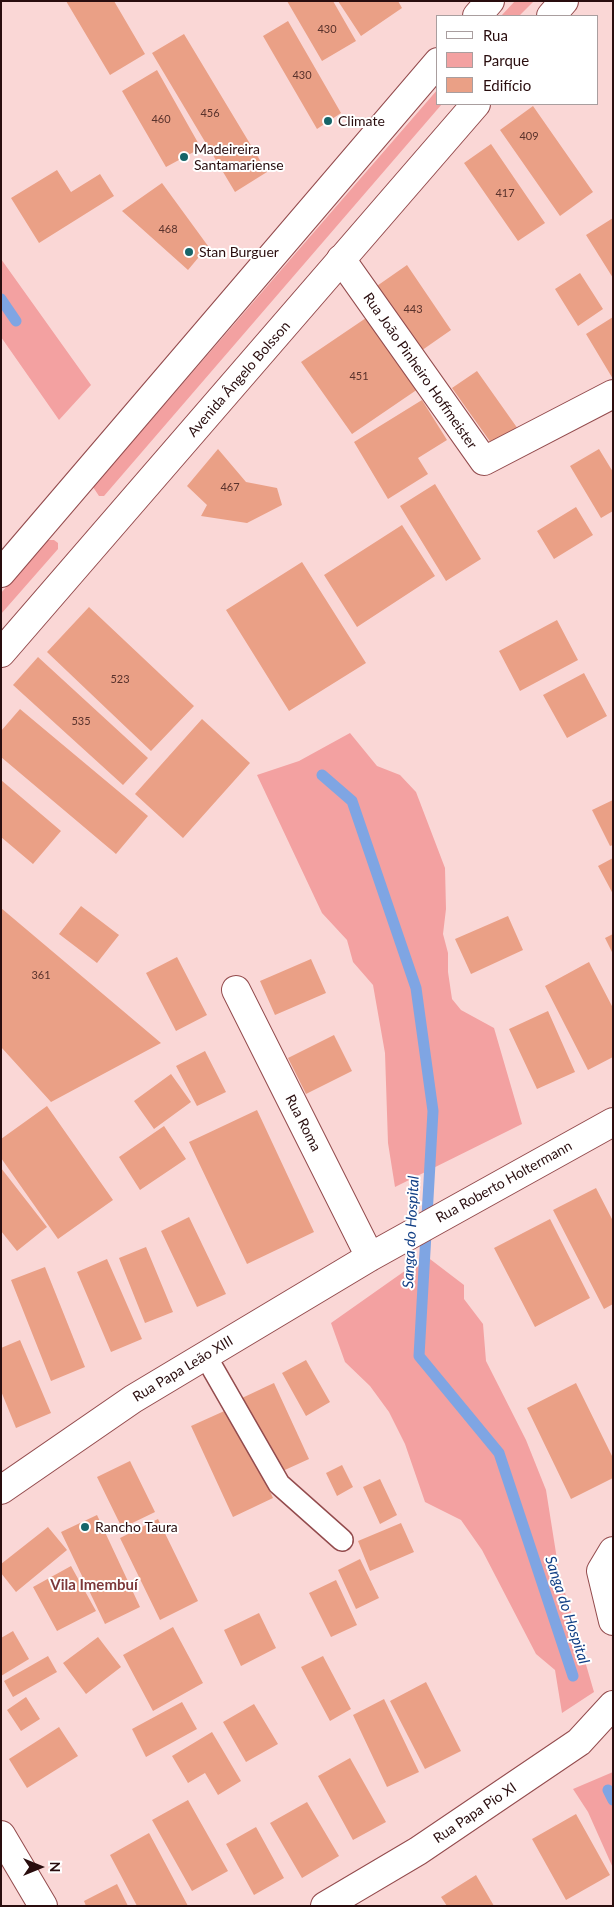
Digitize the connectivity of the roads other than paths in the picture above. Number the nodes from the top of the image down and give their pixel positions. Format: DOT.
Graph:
graph roads {
  1 [pos="490,1"];
  2 [pos="564,1"];
  3 [pos="478,15"];
  4 [pos="552,15"];
  5 [pos="436,64"];
  6 [pos="475,105"];
  7 [pos="341,259"];
  8 [pos="613,394"];
  9 [pos="1,572"];
  10 [pos="1,653"];
  11 [pos="236,990"];
  12 [pos="613,1122"];
  13 [pos="370,1257"];
  14 [pos="205,1355"];
  15 [pos="1,1490"];
  16 [pos="342,1540"];
  17 [pos="613,1551"];
  18 [pos="613,1621"];
  19 [pos="613,1705"];
  20 [pos="1,1835"];
  21 [pos="43,1906"];
  22 [pos="325,1906"];
  1 -- 3 [label="street"];
  2 -- 4 [label="street"];
  5 -- 9 [label="street"];
  6 -- 7 [label="street, Avenida Ângelo Bolsson"];
  7 -- 8 [label="street, Rua João Pinheiro Hoffmeister"];
  7 -- 10 [label="street, Avenida Ângelo Bolsson"];
  11 -- 13 [label="street, Rua Roma"];
  12 -- 13 [label="street, Rua Roberto Holtermann"];
  13 -- 14 [label="street, Rua Papa Leão XIII"];
  14 -- 15 [label="street, Rua Papa Leão XIII"];
  14 -- 16 [label="lane"];
  17 -- 18 [label="street"];
  19 -- 22 [label="street, Rua Papa Pio XI"];
  20 -- 21 [label="street"];
}
